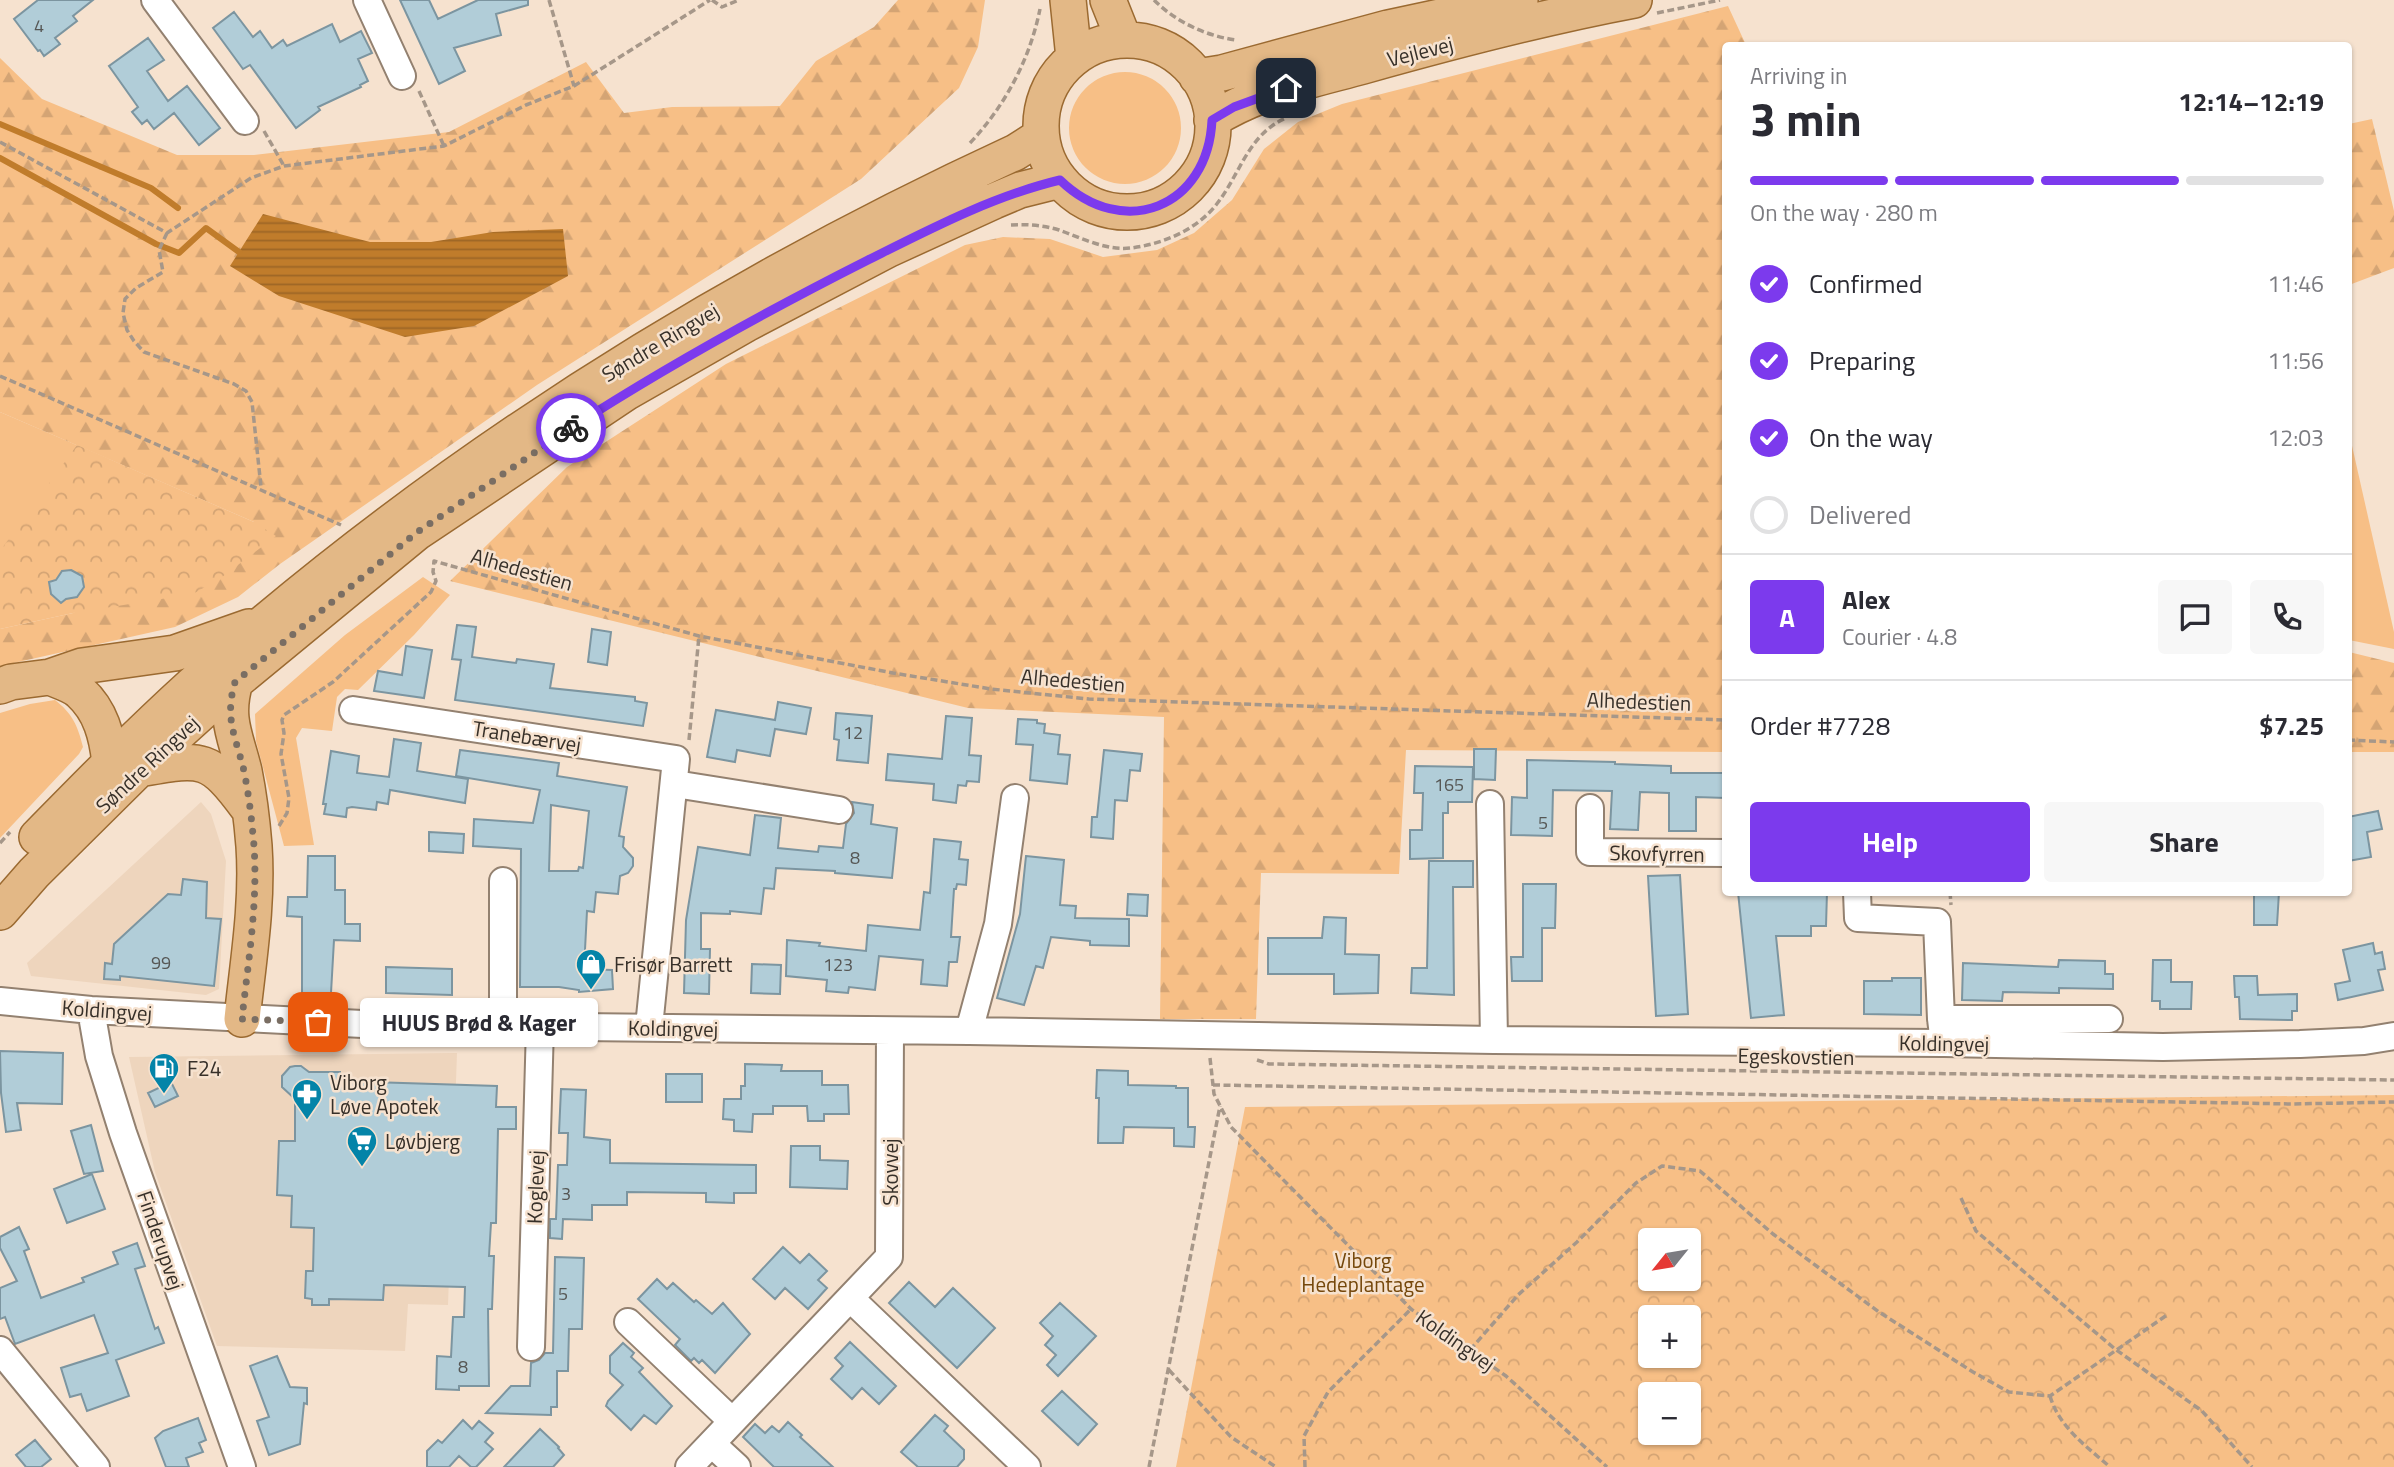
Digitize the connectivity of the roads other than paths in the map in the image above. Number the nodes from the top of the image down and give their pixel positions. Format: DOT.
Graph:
graph roads {
  1 [pos="155,0"];
  2 [pos="367,0"];
  3 [pos="1069,0"];
  4 [pos="1108,0"];
  5 [pos="1521,0"];
  6 [pos="1645,6"];
  7 [pos="1124,40"];
  8 [pos="1074,58"];
  9 [pos="402,76"];
  10 [pos="1197,76"];
  11 [pos="1212,120"];
  12 [pos="245,121"];
  13 [pos="1041,136"];
  14 [pos="1060,180"];
  15 [pos="269,620"];
  16 [pos="50,677"];
  17 [pos="235,682"];
  18 [pos="0,686"];
  19 [pos="353,710"];
  20 [pos="125,766"];
  21 [pos="676,771"];
  22 [pos="1015,798"];
  23 [pos="1490,804"];
  24 [pos="1590,808"];
  25 [pos="839,810"];
  26 [pos="250,811"];
  27 [pos="1722,853"];
  28 [pos="0,878"];
  29 [pos="503,881"];
  30 [pos="1857,896"];
  31 [pos="0,912"];
  32 [pos="0,1001"];
  33 [pos="91,1010"];
  34 [pos="242,1019"];
  35 [pos="2109,1019"];
  36 [pos="503,1025"];
  37 [pos="540,1026"];
  38 [pos="649,1027"];
  39 [pos="890,1031"];
  40 [pos="969,1031"];
  41 [pos="1943,1031"];
  42 [pos="2394,1036"];
  43 [pos="1494,1040"];
  44 [pos="850,1298"];
  45 [pos="628,1322"];
  46 [pos="531,1347"];
  47 [pos="0,1350"];
  48 [pos="732,1421"];
  49 [pos="712,1444"];
  50 [pos="96,1467"];
  51 [pos="242,1467"];
  52 [pos="690,1467"];
  53 [pos="737,1467"];
  54 [pos="1027,1467"];
  1 -- 12 [label="street"];
  2 -- 9 [label="street"];
  3 -- 8 [label="main road"];
  4 -- 7 [label="main road"];
  5 -- 10 [label="main road, Vejlevej"];
  6 -- 11 [label="main road, Vejlevej"];
  7 -- 8 [label="main road"];
  7 -- 10 [label="main road"];
  8 -- 13 [label="main road"];
  10 -- 11 [label="main road"];
  11 -- 14 [label="main road"];
  13 -- 14 [label="main road"];
  13 -- 15 [label="main road, Søndre Ringvej"];
  14 -- 17 [label="main road, Søndre Ringvej"];
  15 -- 16 [label="main road"];
  15 -- 20 [label="main road, Søndre Ringvej"];
  16 -- 18 [label="main road"];
  16 -- 20 [label="main road"];
  17 -- 20 [label="main road, Søndre Ringvej"];
  17 -- 26 [label="main road"];
  19 -- 21 [label="street, Tranebærvej"];
  20 -- 26 [label="main road"];
  20 -- 28 [label="main road, Søndre Ringvej"];
  20 -- 31 [label="main road, Søndre Ringvej"];
  21 -- 25 [label="street, Tranebærvej"];
  21 -- 38 [label="street"];
  22 -- 40 [label="street"];
  23 -- 43 [label="street"];
  24 -- 27 [label="street, Skovfyrren"];
  26 -- 34 [label="main road"];
  29 -- 36 [label="street"];
  30 -- 41 [label="street"];
  32 -- 33 [label="street, Koldingvej"];
  33 -- 34 [label="street, Koldingvej"];
  33 -- 51 [label="street, Finderupvej"];
  34 -- 36 [label="street, Koldingvej"];
  35 -- 41 [label="street"];
  36 -- 37 [label="street, Koldingvej"];
  37 -- 38 [label="street, Koldingvej"];
  37 -- 46 [label="street, Koglevej"];
  38 -- 39 [label="street, Koldingvej"];
  39 -- 40 [label="street, Koldingvej"];
  39 -- 44 [label="street, Skovvej"];
  40 -- 43 [label="street, Koldingvej"];
  41 -- 42 [label="street, Koldingvej"];
  41 -- 43 [label="street, Koldingvej"];
  44 -- 48 [label="street, Skovvej"];
  44 -- 54 [label="street"];
  45 -- 48 [label="street"];
  47 -- 50 [label="street"];
  48 -- 49 [label="street, Skovvej"];
  49 -- 52 [label="street, Skovvej"];
  49 -- 53 [label="street"];
}
